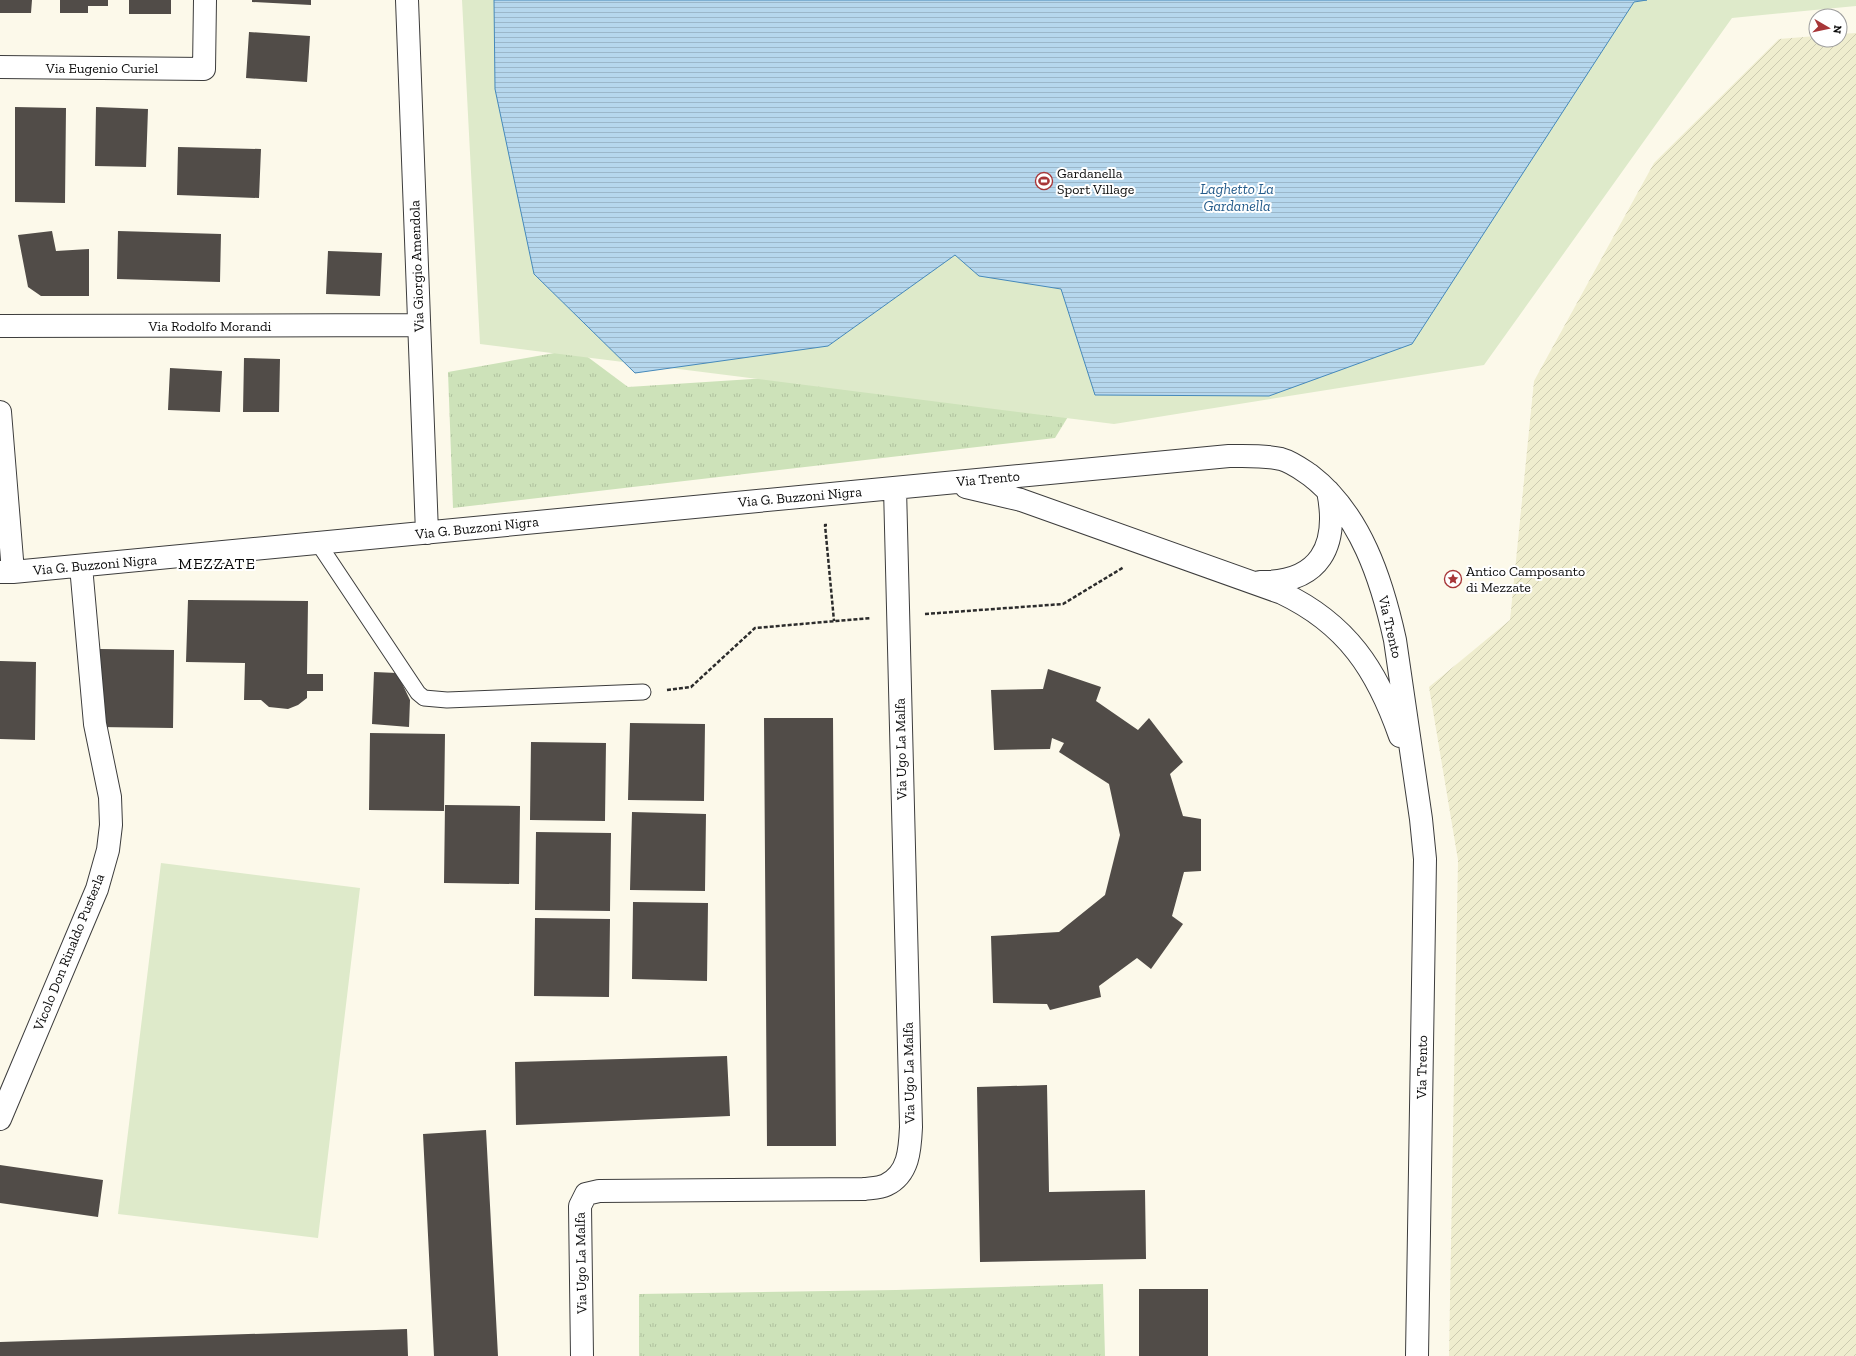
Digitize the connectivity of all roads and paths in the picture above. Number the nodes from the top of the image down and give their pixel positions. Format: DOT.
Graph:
graph roads {
  1 [pos="205,0"];
  2 [pos="407,0"];
  3 [pos="0,67"];
  4 [pos="419,325"];
  5 [pos="0,326"];
  6 [pos="0,412"];
  7 [pos="941,483"];
  8 [pos="895,488"];
  9 [pos="1327,490"];
  10 [pos="833,493"];
  11 [pos="426,533"];
  12 [pos="318,543"];
  13 [pos="81,566"];
  14 [pos="7,572"];
  15 [pos="1252,582"];
  16 [pos="834,621"];
  17 [pos="643,692"];
  18 [pos="1414,778"];
  19 [pos="0,1119"];
  20 [pos="582,1356"];
  21 [pos="1417,1356"];
  1 -- 3 [label="street, Via Eugenio Curiel"];
  2 -- 4 [label="street, Via Giorgio Amendola"];
  4 -- 5 [label="street, Via Rodolfo Morandi"];
  4 -- 11 [label="street, Via Giorgio Amendola"];
  6 -- 14 [label="street"];
  7 -- 8 [label="street, Via G. Buzzoni Nigra"];
  7 -- 9 [label="street, Via Trento"];
  7 -- 15 [label="street, Via Trento"];
  8 -- 10 [label="street, Via G. Buzzoni Nigra"];
  8 -- 20 [label="street, Via Ugo La Malfa"];
  9 -- 15 [label="street, Via Trento"];
  9 -- 18 [label="street, Via Trento"];
  10 -- 11 [label="street, Via G. Buzzoni Nigra"];
  10 -- 16 [label="path"];
  11 -- 12 [label="street, Via G. Buzzoni Nigra"];
  12 -- 13 [label="street, Via G. Buzzoni Nigra"];
  12 -- 17 [label="lane"];
  13 -- 14 [label="street, Via G. Buzzoni Nigra"];
  13 -- 19 [label="street, Vicolo Don Rinaldo Pusterla"];
  15 -- 18 [label="street, Via Trento"];
  18 -- 21 [label="street, Via Trento"];
}
